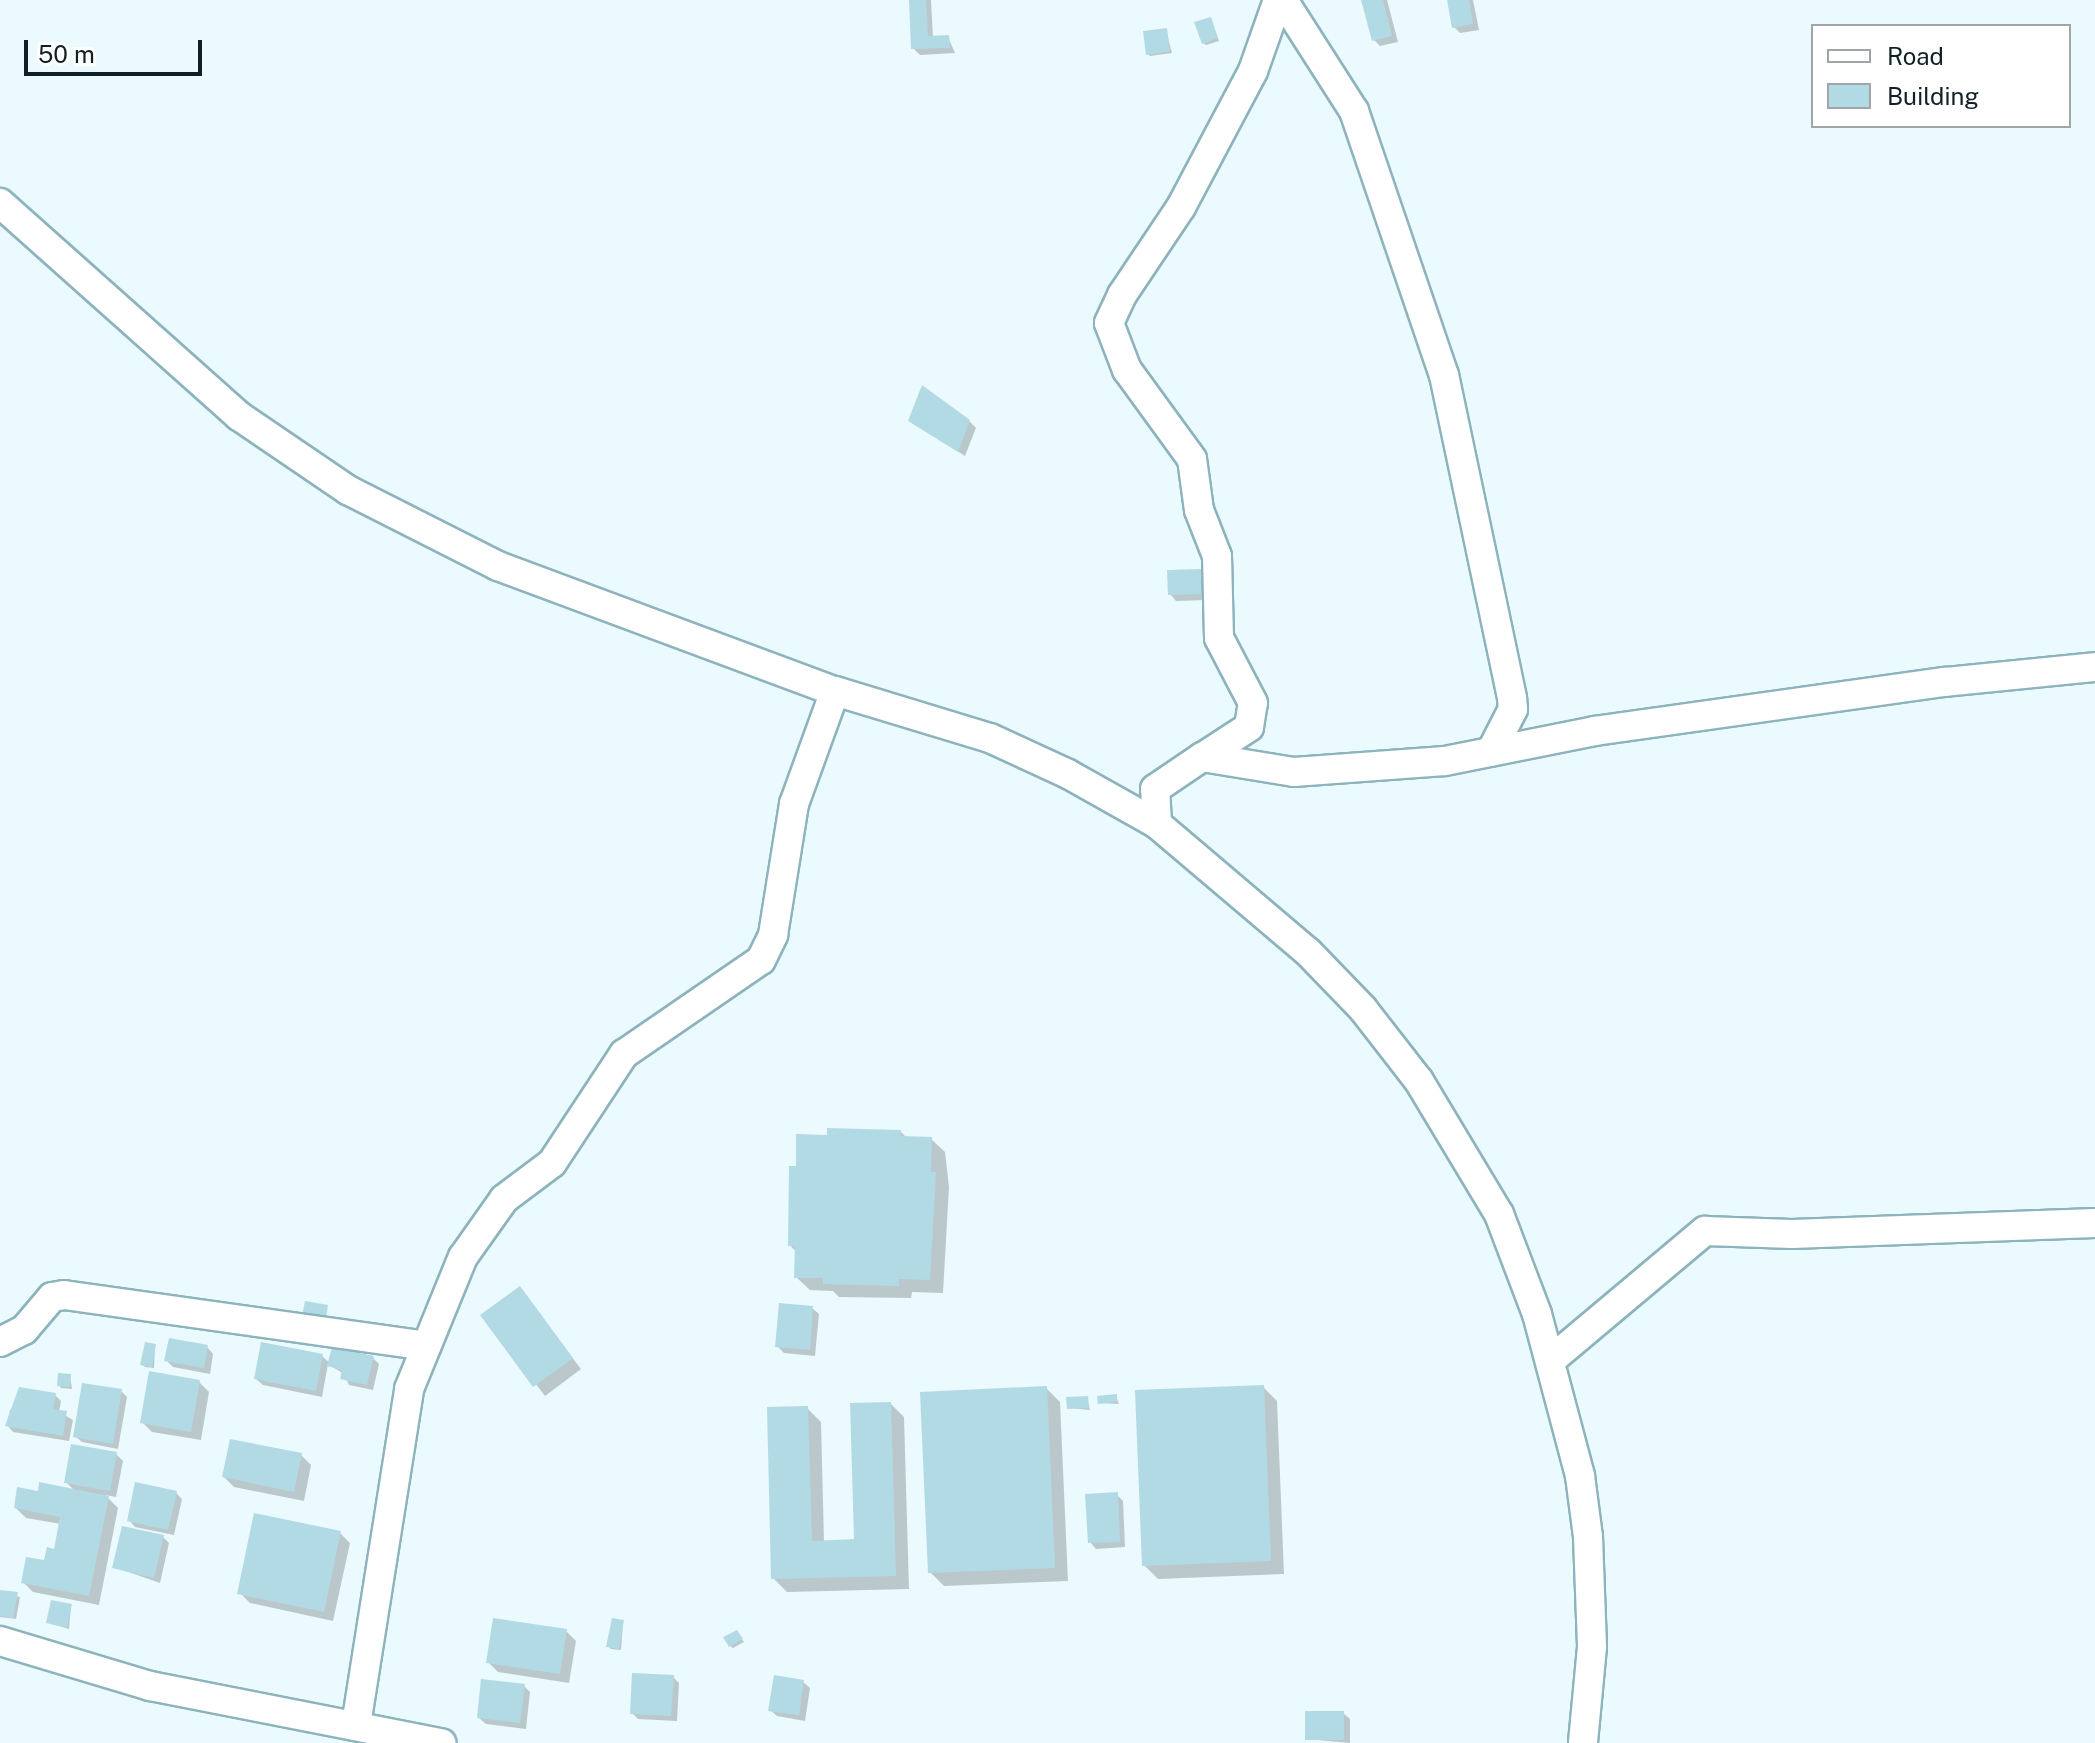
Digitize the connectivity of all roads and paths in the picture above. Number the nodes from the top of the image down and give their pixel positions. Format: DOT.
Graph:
graph roads {
  1 [pos="1280,0"];
  2 [pos="0,203"];
  3 [pos="2095,667"];
  4 [pos="835,691"];
  5 [pos="1491,752"];
  6 [pos="1202,757"];
  7 [pos="1157,824"];
  8 [pos="2095,1223"];
  9 [pos="0,1342"];
  10 [pos="426,1346"];
  11 [pos="1551,1360"];
  12 [pos="0,1641"];
  13 [pos="356,1725"];
  14 [pos="441,1743"];
  15 [pos="1583,1743"];
  1 -- 5 [label="street"];
  1 -- 6 [label="street"];
  2 -- 4 [label="street"];
  3 -- 5 [label="street"];
  4 -- 7 [label="street"];
  4 -- 10 [label="street"];
  5 -- 6 [label="street"];
  6 -- 7 [label="street"];
  7 -- 11 [label="street"];
  8 -- 11 [label="street"];
  9 -- 10 [label="street"];
  10 -- 13 [label="street"];
  11 -- 15 [label="street"];
  12 -- 13 [label="street"];
  13 -- 14 [label="street"];
}
